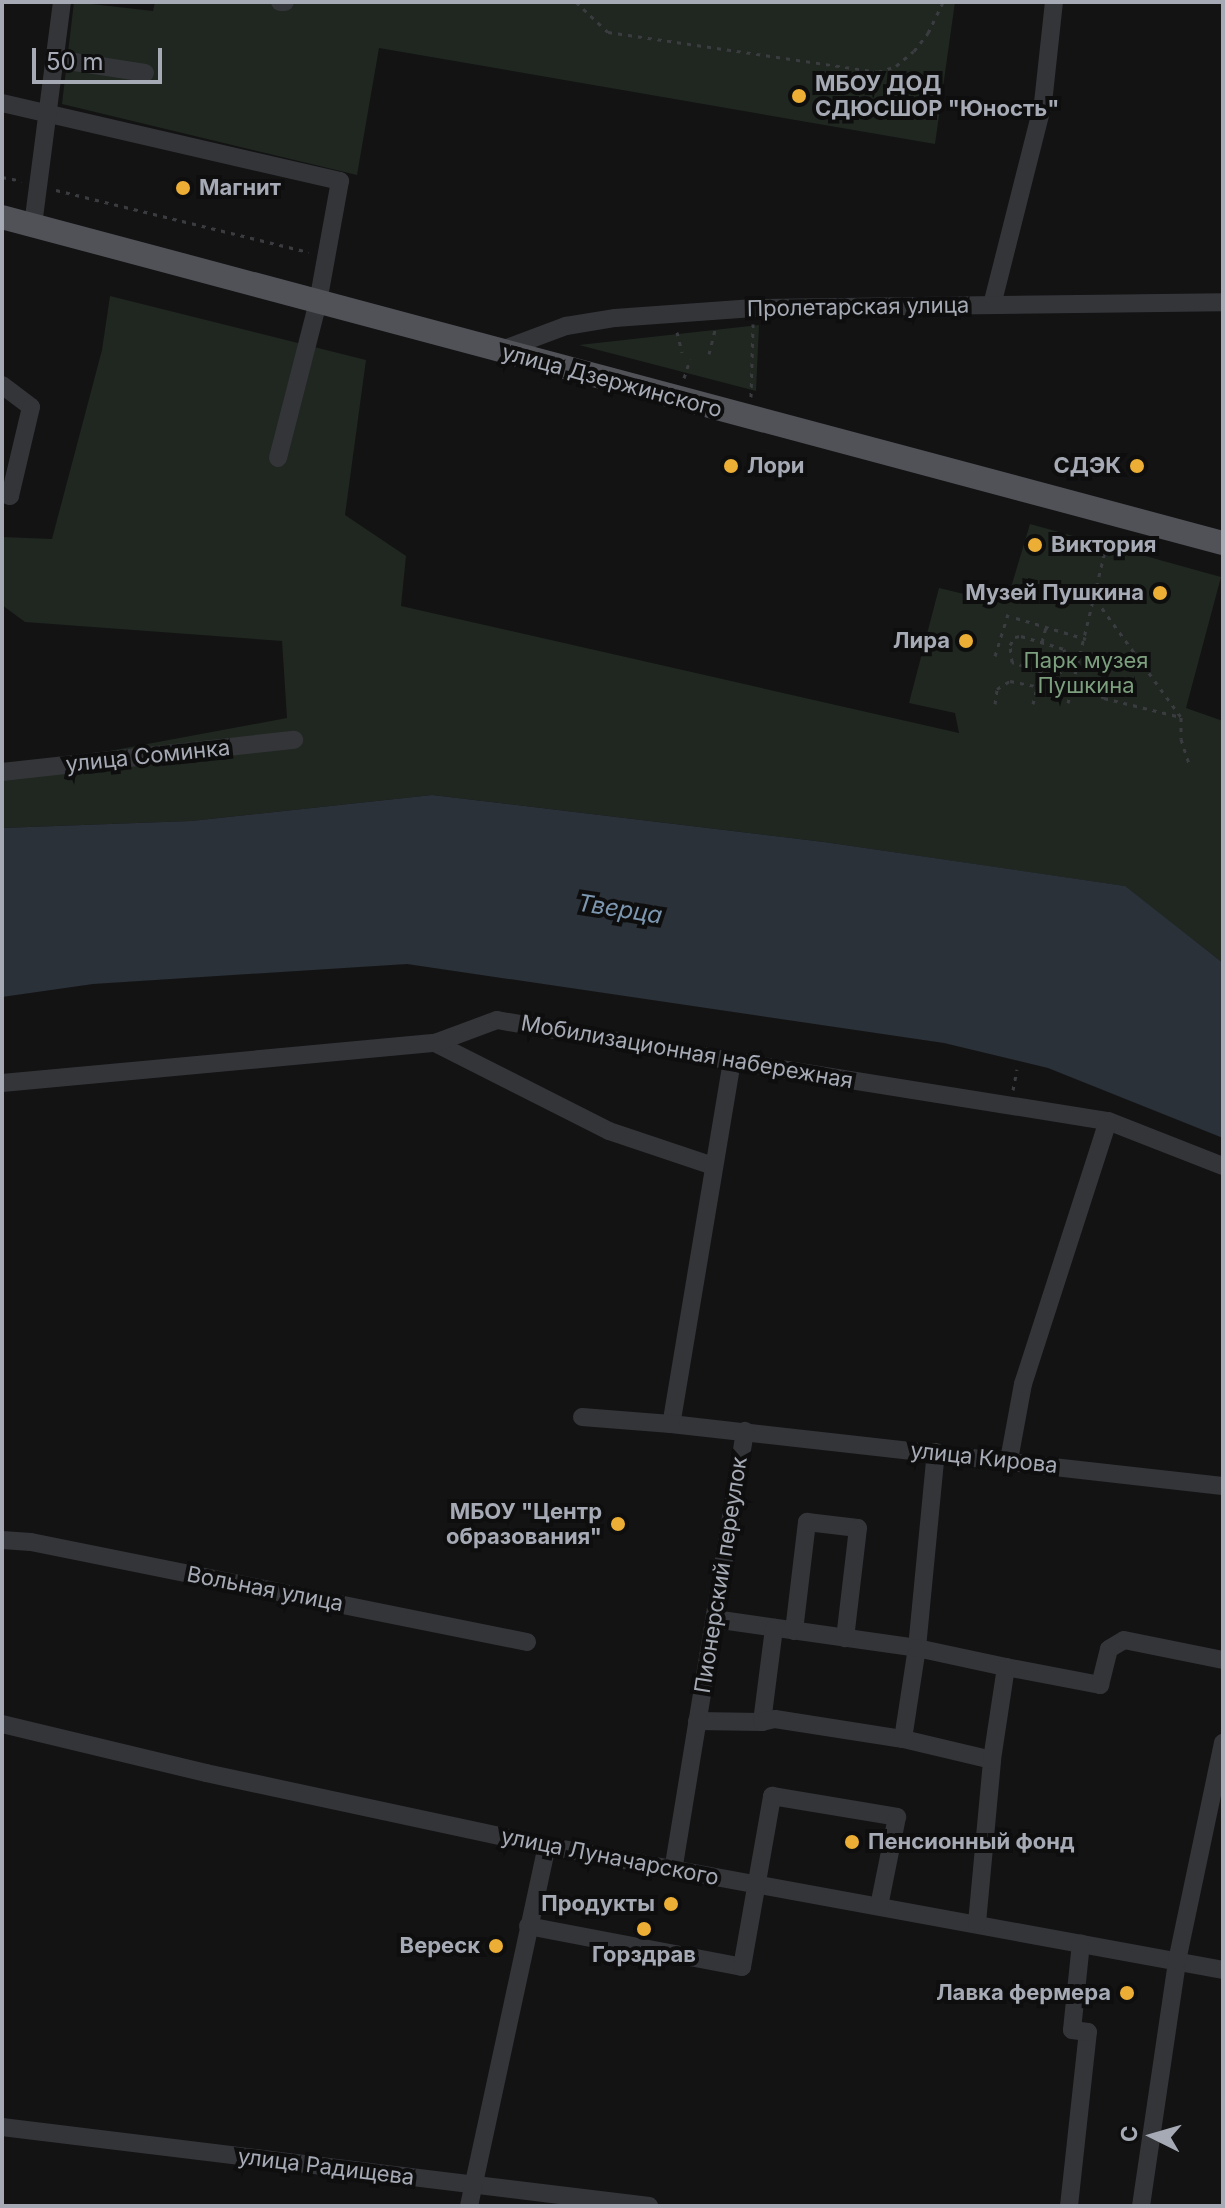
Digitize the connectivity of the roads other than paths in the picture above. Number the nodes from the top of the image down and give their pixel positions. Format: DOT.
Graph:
graph roads {
  1 [pos="62,2"];
  2 [pos="1054,2"];
  3 [pos="55,59"];
  4 [pos="145,73"];
  5 [pos="2,103"];
  6 [pos="49,113"];
  7 [pos="2,217"];
  8 [pos="33,225"];
  9 [pos="318,302"];
  10 [pos="1223,302"];
  11 [pos="992,305"];
  12 [pos="499,351"];
  13 [pos="2,385"];
  14 [pos="278,458"];
  15 [pos="2,493"];
  16 [pos="1223,543"];
  17 [pos="294,740"];
  18 [pos="2,772"];
  19 [pos="435,1043"];
  20 [pos="732,1061"];
  21 [pos="2,1083"];
  22 [pos="1108,1121"];
  23 [pos="713,1166"];
  24 [pos="1223,1166"];
  25 [pos="582,1417"];
  26 [pos="671,1424"];
  27 [pos="745,1431"];
  28 [pos="936,1452"];
  29 [pos="1009,1460"];
  30 [pos="1223,1486"];
  31 [pos="2,1540"];
  32 [pos="714,1619"];
  33 [pos="774,1628"];
  34 [pos="794,1631"];
  35 [pos="845,1638"];
  36 [pos="527,1642"];
  37 [pos="917,1648"];
  38 [pos="1223,1660"];
  39 [pos="1006,1667"];
  40 [pos="697,1721"];
  41 [pos="762,1722"];
  42 [pos="2,1724"];
  43 [pos="903,1739"];
  44 [pos="1223,1743"];
  45 [pos="992,1760"];
  46 [pos="547,1846"];
  47 [pos="673,1871"];
  48 [pos="755,1885"];
  49 [pos="879,1906"];
  50 [pos="977,1923"];
  51 [pos="528,1926"];
  52 [pos="1081,1943"];
  53 [pos="1177,1961"];
  54 [pos="1223,1970"];
  55 [pos="2,2127"];
  56 [pos="474,2185"];
  57 [pos="469,2206"];
  58 [pos="649,2206"];
  59 [pos="1069,2206"];
  60 [pos="1141,2206"];
  1 -- 3 [label="street"];
  2 -- 11 [label="street"];
  3 -- 4 [label="street"];
  3 -- 6 [label="street"];
  5 -- 6 [label="street"];
  6 -- 8 [label="street"];
  6 -- 9 [label="street"];
  7 -- 8 [label="main road, улица Дзержинского"];
  8 -- 9 [label="main road, улица Дзержинского"];
  9 -- 12 [label="main road, улица Дзержинского"];
  9 -- 14 [label="street"];
  10 -- 11 [label="street, Пролетарская улица"];
  11 -- 12 [label="street, Пролетарская улица"];
  12 -- 16 [label="main road, улица Дзержинского"];
  13 -- 15 [label="street"];
  17 -- 18 [label="street, улица Соминка"];
  19 -- 20 [label="street, Мобилизационная набережная"];
  19 -- 21 [label="street, Мобилизационная набережная"];
  19 -- 23 [label="street"];
  20 -- 22 [label="street, Мобилизационная набережная"];
  20 -- 23 [label="street"];
  22 -- 24 [label="street, Мобилизационная набережная"];
  22 -- 29 [label="street"];
  23 -- 26 [label="street"];
  25 -- 26 [label="street, Пионерский переулок"];
  26 -- 27 [label="street, Пионерский переулок"];
  27 -- 28 [label="street, улица Кирова"];
  27 -- 32 [label="street, Пионерский переулок"];
  28 -- 29 [label="street, улица Кирова"];
  28 -- 37 [label="street"];
  29 -- 30 [label="street, улица Кирова"];
  31 -- 36 [label="street, Вольная улица"];
  32 -- 33 [label="street"];
  32 -- 40 [label="street, Пионерский переулок"];
  33 -- 34 [label="street"];
  33 -- 41 [label="street"];
  34 -- 35 [label="street"];
  34 -- 35 [label="street"];
  35 -- 37 [label="street"];
  37 -- 39 [label="street"];
  37 -- 43 [label="street"];
  38 -- 39 [label="street"];
  39 -- 45 [label="street"];
  40 -- 41 [label="street"];
  40 -- 47 [label="street, Пионерский переулок"];
  41 -- 43 [label="street"];
  42 -- 46 [label="street, улица Луначарского"];
  43 -- 45 [label="street"];
  44 -- 53 [label="street"];
  45 -- 50 [label="street"];
  46 -- 47 [label="street, улица Луначарского"];
  46 -- 51 [label="street"];
  47 -- 48 [label="street, улица Луначарского"];
  48 -- 49 [label="street, улица Луначарского"];
  48 -- 49 [label="street"];
  48 -- 51 [label="street"];
  49 -- 50 [label="street, улица Луначарского"];
  50 -- 52 [label="street, улица Луначарского"];
  51 -- 56 [label="street"];
  52 -- 53 [label="street, улица Луначарского"];
  52 -- 59 [label="street"];
  53 -- 54 [label="street, улица Луначарского"];
  53 -- 60 [label="street"];
  55 -- 56 [label="street, улица Радищева"];
  56 -- 57 [label="street"];
  56 -- 58 [label="street, улица Радищева"];
}
